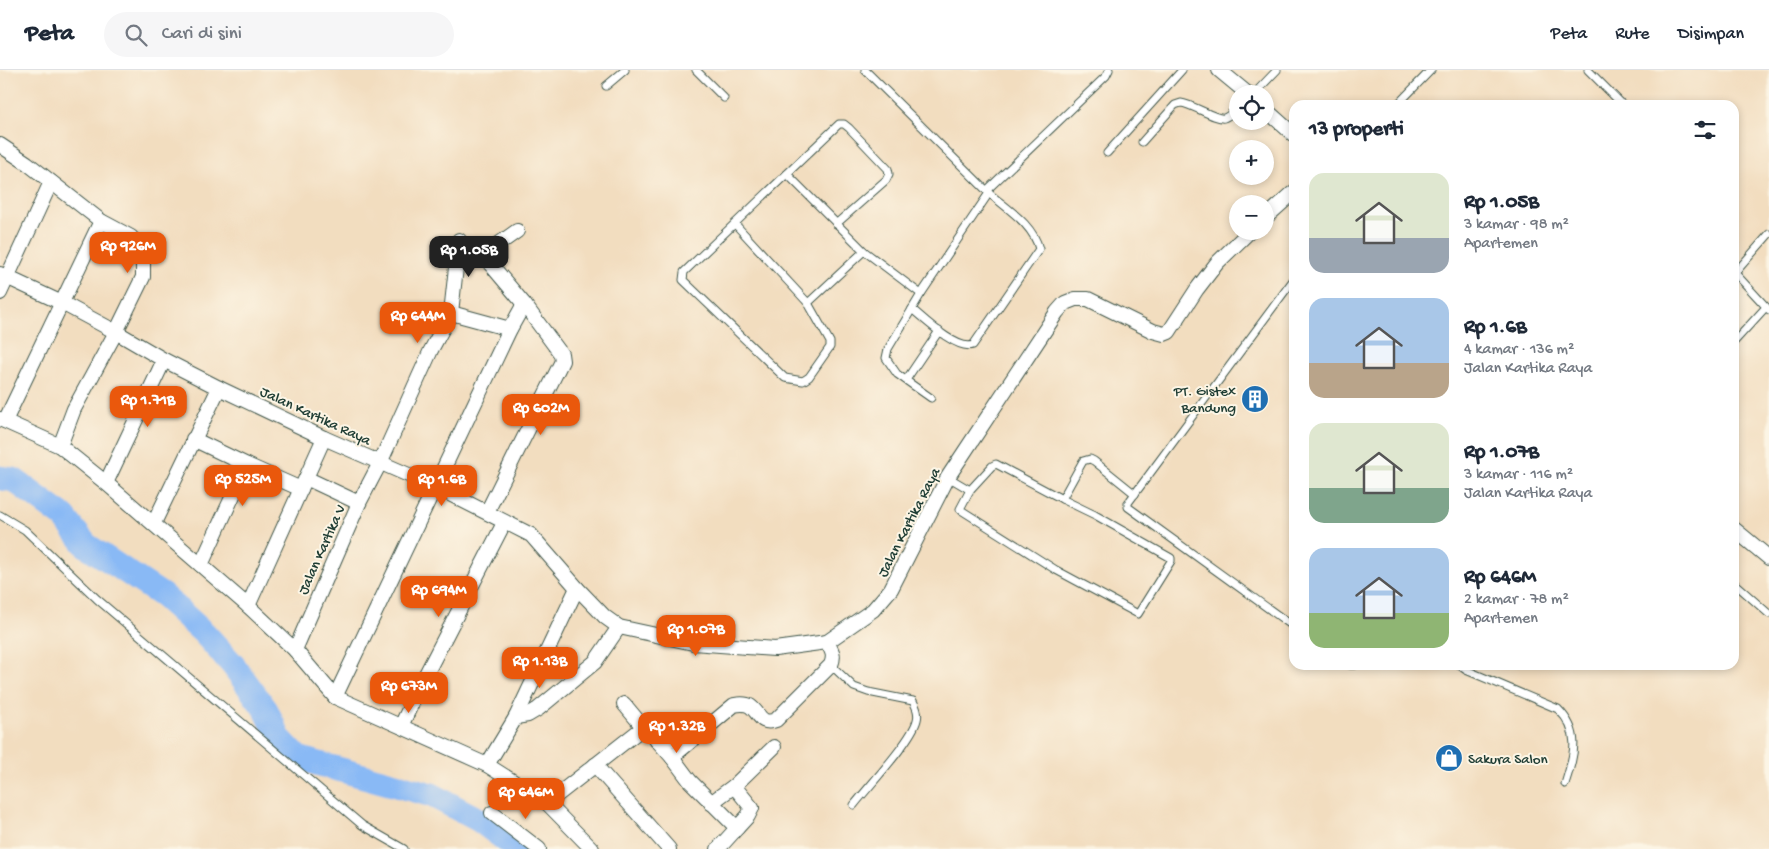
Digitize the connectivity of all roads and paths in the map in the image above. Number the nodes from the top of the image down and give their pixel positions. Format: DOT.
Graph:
graph roads {
  1 [pos="626,70"];
  2 [pos="696,70"];
  3 [pos="865,70"];
  4 [pos="1109,70"];
  5 [pos="1182,70"];
  6 [pos="1219,70"];
  7 [pos="1277,70"];
  8 [pos="1431,70"];
  9 [pos="1588,70"];
  10 [pos="1237,85"];
  11 [pos="1263,85"];
  12 [pos="606,86"];
  13 [pos="724,98"];
  14 [pos="1402,100"];
  15 [pos="1618,100"];
  16 [pos="1229,114"];
  17 [pos="1274,117"];
  18 [pos="1289,131"];
  19 [pos="1142,142"];
  20 [pos="1,150"];
  21 [pos="1107,153"];
  22 [pos="787,174"];
  23 [pos="51,182"];
  24 [pos="988,192"];
  25 [pos="1289,196"];
  26 [pos="1274,210"];
  27 [pos="101,221"];
  28 [pos="735,224"];
  29 [pos="836,224"];
  30 [pos="517,231"];
  31 [pos="1769,234"];
  32 [pos="458,240"];
  33 [pos="1241,240"];
  34 [pos="864,251"];
  35 [pos="1739,269"];
  36 [pos="4,275"];
  37 [pos="1739,278"];
  38 [pos="1289,286"];
  39 [pos="0,293"];
  40 [pos="921,294"];
  41 [pos="62,303"];
  42 [pos="808,303"];
  43 [pos="524,304"];
  44 [pos="1768,308"];
  45 [pos="912,309"];
  46 [pos="451,313"];
  47 [pos="510,329"];
  48 [pos="939,331"];
  49 [pos="116,332"];
  50 [pos="1739,337"];
  51 [pos="164,360"];
  52 [pos="906,380"];
  53 [pos="219,388"];
  54 [pos="931,398"];
  55 [pos="2,420"];
  56 [pos="324,438"];
  57 [pos="193,439"];
  58 [pos="60,446"];
  59 [pos="380,463"];
  60 [pos="247,465"];
  61 [pos="948,477"];
  62 [pos="106,483"];
  63 [pos="304,484"];
  64 [pos="436,487"];
  65 [pos="970,490"];
  66 [pos="1135,494"];
  67 [pos="1062,499"];
  68 [pos="359,504"];
  69 [pos="487,512"];
  70 [pos="0,516"];
  71 [pos="154,523"];
  72 [pos="504,523"];
  73 [pos="1739,533"];
  74 [pos="1769,558"];
  75 [pos="200,565"];
  76 [pos="1739,587"];
  77 [pos="577,588"];
  78 [pos="248,606"];
  79 [pos="1769,614"];
  80 [pos="1289,623"];
  81 [pos="619,627"];
  82 [pos="827,642"];
  83 [pos="295,650"];
  84 [pos="831,665"];
  85 [pos="1466,670"];
  86 [pos="335,697"];
  87 [pos="624,704"];
  88 [pos="516,717"];
  89 [pos="401,726"];
  90 [pos="644,728"];
  91 [pos="695,738"];
  92 [pos="657,741"];
  93 [pos="774,747"];
  94 [pos="672,757"];
  95 [pos="487,765"];
  96 [pos="595,765"];
  97 [pos="1565,784"];
  98 [pos="734,786"];
  99 [pos="711,803"];
  100 [pos="547,804"];
  101 [pos="854,805"];
  102 [pos="492,813"];
  103 [pos="736,828"];
  104 [pos="404,849"];
  105 [pos="539,849"];
  106 [pos="592,849"];
  107 [pos="669,849"];
  108 [pos="718,849"];
  1 -- 12 [label="lane"];
  2 -- 13 [label="lane"];
  3 -- 24 [label="lane"];
  4 -- 24 [label="lane"];
  5 -- 21 [label="lane"];
  6 -- 10 [label="street"];
  7 -- 11 [label="lane"];
  8 -- 14 [label="lane"];
  9 -- 15 [label="lane"];
  16 -- 19 [label="lane"];
  17 -- 18 [label="street"];
  20 -- 23 [label="street"];
  22 -- 28 [label="lane"];
  22 -- 29 [label="lane"];
  22 -- 29 [label="lane"];
  23 -- 27 [label="street"];
  23 -- 36 [label="street"];
  24 -- 40 [label="lane"];
  24 -- 48 [label="lane"];
  25 -- 26 [label="street"];
  27 -- 41 [label="street"];
  27 -- 49 [label="street"];
  28 -- 42 [label="lane"];
  28 -- 42 [label="lane"];
  29 -- 34 [label="lane"];
  30 -- 43 [label="street"];
  31 -- 35 [label="lane"];
  32 -- 46 [label="street"];
  33 -- 61 [label="street, Jalan Kartika Raya"];
  34 -- 40 [label="lane"];
  34 -- 42 [label="lane"];
  36 -- 39 [label="street"];
  36 -- 41 [label="street, Jalan Kartika Raya"];
  37 -- 44 [label="lane"];
  38 -- 66 [label="lane"];
  40 -- 45 [label="lane"];
  41 -- 49 [label="street, Jalan Kartika Raya"];
  41 -- 55 [label="street"];
  43 -- 47 [label="street"];
  43 -- 69 [label="street"];
  44 -- 50 [label="lane"];
  45 -- 48 [label="lane"];
  45 -- 52 [label="lane"];
  46 -- 47 [label="street"];
  46 -- 59 [label="street, Jalan Kartika V"];
  47 -- 64 [label="street"];
  48 -- 52 [label="lane"];
  49 -- 51 [label="street, Jalan Kartika Raya"];
  49 -- 58 [label="street"];
  51 -- 53 [label="street, Jalan Kartika Raya"];
  51 -- 62 [label="street"];
  52 -- 54 [label="lane"];
  53 -- 56 [label="street, Jalan Kartika Raya"];
  53 -- 57 [label="street"];
  55 -- 58 [label="street"];
  56 -- 59 [label="street, Jalan Kartika Raya"];
  56 -- 63 [label="street"];
  57 -- 60 [label="street"];
  57 -- 71 [label="street"];
  58 -- 62 [label="street"];
  59 -- 64 [label="street, Jalan Kartika Raya"];
  59 -- 68 [label="street, Jalan Kartika V"];
  60 -- 63 [label="street"];
  60 -- 75 [label="street"];
  61 -- 65 [label="lane"];
  61 -- 82 [label="street, Jalan Kartika Raya"];
  62 -- 71 [label="street"];
  63 -- 68 [label="street"];
  63 -- 78 [label="street"];
  64 -- 69 [label="street, Jalan Kartika Raya"];
  64 -- 86 [label="street"];
  65 -- 67 [label="lane"];
  65 -- 67 [label="lane"];
  66 -- 67 [label="lane"];
  66 -- 80 [label="lane"];
  68 -- 83 [label="street, Jalan Kartika V"];
  69 -- 72 [label="street, Jalan Kartika Raya"];
  70 -- 104 [label="lane"];
  71 -- 75 [label="street"];
  72 -- 77 [label="street, Jalan Kartika Raya"];
  72 -- 89 [label="street"];
  73 -- 74 [label="street"];
  75 -- 78 [label="street"];
  76 -- 79 [label="lane"];
  77 -- 81 [label="street, Jalan Kartika Raya"];
  77 -- 88 [label="street"];
  78 -- 83 [label="street"];
  81 -- 82 [label="street, Jalan Kartika Raya"];
  81 -- 88 [label="street"];
  82 -- 84 [label="street"];
  83 -- 86 [label="street"];
  84 -- 91 [label="street"];
  84 -- 101 [label="lane"];
  85 -- 97 [label="lane"];
  86 -- 89 [label="street"];
  87 -- 90 [label="street"];
  88 -- 95 [label="street"];
  89 -- 95 [label="street"];
  90 -- 92 [label="street"];
  90 -- 96 [label="street"];
  91 -- 92 [label="street"];
  91 -- 94 [label="street"];
  92 -- 94 [label="street"];
  93 -- 98 [label="street"];
  94 -- 99 [label="street"];
  95 -- 100 [label="street"];
  96 -- 100 [label="street"];
  96 -- 107 [label="street"];
  98 -- 99 [label="street"];
  98 -- 103 [label="street"];
  99 -- 103 [label="street"];
  100 -- 106 [label="street"];
  102 -- 105 [label="street"];
  103 -- 108 [label="street"];
}
